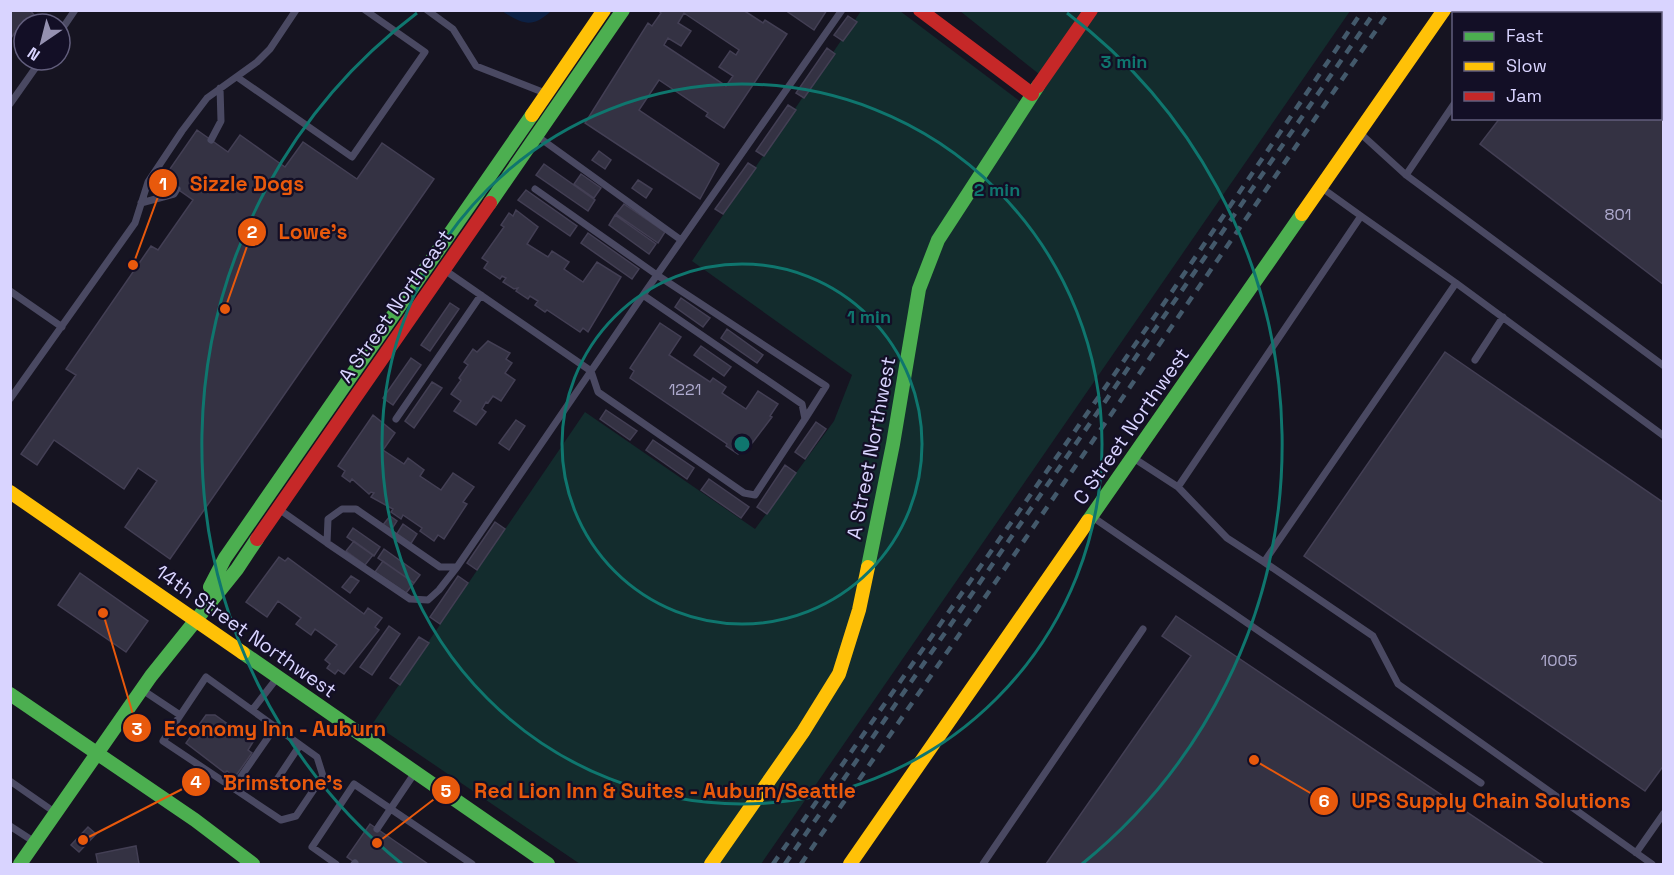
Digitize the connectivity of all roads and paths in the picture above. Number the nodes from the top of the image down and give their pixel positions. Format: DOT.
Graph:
graph roads {
  1 [pos="296,10"];
  2 [pos="366,10"];
  3 [pos="427,10"];
  4 [pos="604,10"];
  5 [pos="623,10"];
  6 [pos="842,10"];
  7 [pos="920,10"];
  8 [pos="1091,10"];
  9 [pos="1444,10"];
  10 [pos="33,72"];
  11 [pos="237,77"];
  12 [pos="220,88"];
  13 [pos="547,94"];
  14 [pos="1032,94"];
  15 [pos="559,103"];
  16 [pos="10,104"];
  17 [pos="1452,107"];
  18 [pos="1359,132"];
  19 [pos="536,136"];
  20 [pos="211,140"];
  21 [pos="1406,175"];
  22 [pos="1321,187"];
  23 [pos="177,189"];
  24 [pos="535,189"];
  25 [pos="141,203"];
  26 [pos="1361,216"];
  27 [pos="681,240"];
  28 [pos="431,261"];
  29 [pos="444,270"];
  30 [pos="657,275"];
  31 [pos="1456,283"];
  32 [pos="10,291"];
  33 [pos="643,295"];
  34 [pos="481,296"];
  35 [pos="1503,317"];
  36 [pos="62,327"];
  37 [pos="1475,360"];
  38 [pos="1664,366"];
  39 [pos="591,371"];
  40 [pos="10,399"];
  41 [pos="396,419"];
  42 [pos="805,419"];
  43 [pos="1664,436"];
  44 [pos="1133,458"];
  45 [pos="1178,487"];
  46 [pos="10,492"];
  47 [pos="278,509"];
  48 [pos="1092,517"];
  49 [pos="327,543"];
  50 [pos="1264,562"];
  51 [pos="457,567"];
  52 [pos="194,619"];
  53 [pos="1143,629"];
  54 [pos="277,677"];
  55 [pos="141,690"];
  56 [pos="10,694"];
  57 [pos="253,710"];
  58 [pos="180,715"];
  59 [pos="276,726"];
  60 [pos="300,745"];
  61 [pos="96,753"];
  62 [pos="415,772"];
  63 [pos="10,781"];
  64 [pos="1481,783"];
  65 [pos="272,787"];
  66 [pos="233,788"];
  67 [pos="392,809"];
  68 [pos="55,812"];
  69 [pos="1664,813"];
  70 [pos="10,826"];
  71 [pos="377,829"];
  72 [pos="35,843"];
  73 [pos="1636,853"];
  74 [pos="20,864"];
  75 [pos="253,864"];
  76 [pos="336,864"];
  77 [pos="472,864"];
  78 [pos="548,864"];
  79 [pos="711,864"];
  80 [pos="850,864"];
  81 [pos="983,864"];
  82 [pos="1652,864"];
  1 -- 11 [label="lane"];
  2 -- 11 [label="lane"];
  3 -- 13 [label="lane"];
  4 -- 13 [label="street, A Street Northeast"];
  5 -- 15 [label="street, A Street Northeast"];
  6 -- 27 [label="lane"];
  7 -- 14 [label="street"];
  8 -- 14 [label="street, A Street Northwest"];
  9 -- 18 [label="street, C Street Northwest"];
  10 -- 16 [label="lane"];
  11 -- 12 [label="lane"];
  12 -- 20 [label="lane"];
  12 -- 25 [label="lane"];
  13 -- 15 [label="lane"];
  13 -- 28 [label="street, A Street Northeast"];
  14 -- 79 [label="street, A Street Northwest"];
  15 -- 19 [label="street, A Street Northeast"];
  17 -- 21 [label="lane"];
  18 -- 21 [label="lane"];
  18 -- 22 [label="street, C Street Northwest"];
  19 -- 27 [label="lane"];
  19 -- 29 [label="street, A Street Northeast"];
  21 -- 38 [label="lane"];
  22 -- 26 [label="lane"];
  22 -- 44 [label="street, C Street Northwest"];
  23 -- 25 [label="lane"];
  24 -- 30 [label="lane"];
  25 -- 36 [label="lane"];
  26 -- 31 [label="lane"];
  26 -- 45 [label="lane"];
  27 -- 30 [label="lane"];
  28 -- 29 [label="lane"];
  28 -- 52 [label="street, A Street Northeast"];
  29 -- 34 [label="lane"];
  29 -- 47 [label="street, A Street Northeast"];
  30 -- 33 [label="lane"];
  30 -- 42 [label="lane"];
  31 -- 35 [label="lane"];
  31 -- 50 [label="lane"];
  32 -- 36 [label="lane"];
  33 -- 39 [label="lane"];
  33 -- 42 [label="lane"];
  34 -- 39 [label="lane"];
  34 -- 41 [label="lane"];
  35 -- 37 [label="lane"];
  35 -- 43 [label="lane"];
  36 -- 40 [label="lane"];
  39 -- 42 [label="lane"];
  39 -- 51 [label="lane"];
  44 -- 45 [label="lane"];
  44 -- 48 [label="street, C Street Northwest"];
  45 -- 50 [label="lane"];
  46 -- 52 [label="street, 14th Street Northwest"];
  47 -- 49 [label="lane"];
  47 -- 52 [label="street, A Street Northeast"];
  48 -- 64 [label="lane"];
  48 -- 80 [label="street, C Street Northwest"];
  49 -- 51 [label="lane"];
  49 -- 51 [label="lane"];
  50 -- 73 [label="lane"];
  52 -- 54 [label="street, 14th Street Northwest"];
  52 -- 55 [label="street, A Street Northeast"];
  53 -- 81 [label="lane"];
  54 -- 57 [label="lane"];
  54 -- 62 [label="street, 14th Street Northwest"];
  55 -- 58 [label="lane"];
  55 -- 61 [label="street, A Street Northeast"];
  56 -- 61 [label="street"];
  57 -- 58 [label="lane"];
  57 -- 59 [label="lane"];
  58 -- 66 [label="lane"];
  59 -- 60 [label="lane"];
  59 -- 66 [label="lane"];
  60 -- 65 [label="lane"];
  60 -- 66 [label="lane"];
  61 -- 68 [label="street, A Street Northeast"];
  61 -- 75 [label="street"];
  62 -- 67 [label="lane"];
  62 -- 78 [label="street, 14th Street Northwest"];
  63 -- 68 [label="lane"];
  67 -- 71 [label="lane"];
  67 -- 76 [label="lane"];
  67 -- 77 [label="lane"];
  68 -- 72 [label="street, A Street Northeast"];
  69 -- 73 [label="lane"];
  70 -- 72 [label="lane"];
  72 -- 74 [label="street, A Street Northeast"];
  73 -- 82 [label="lane"];
}
